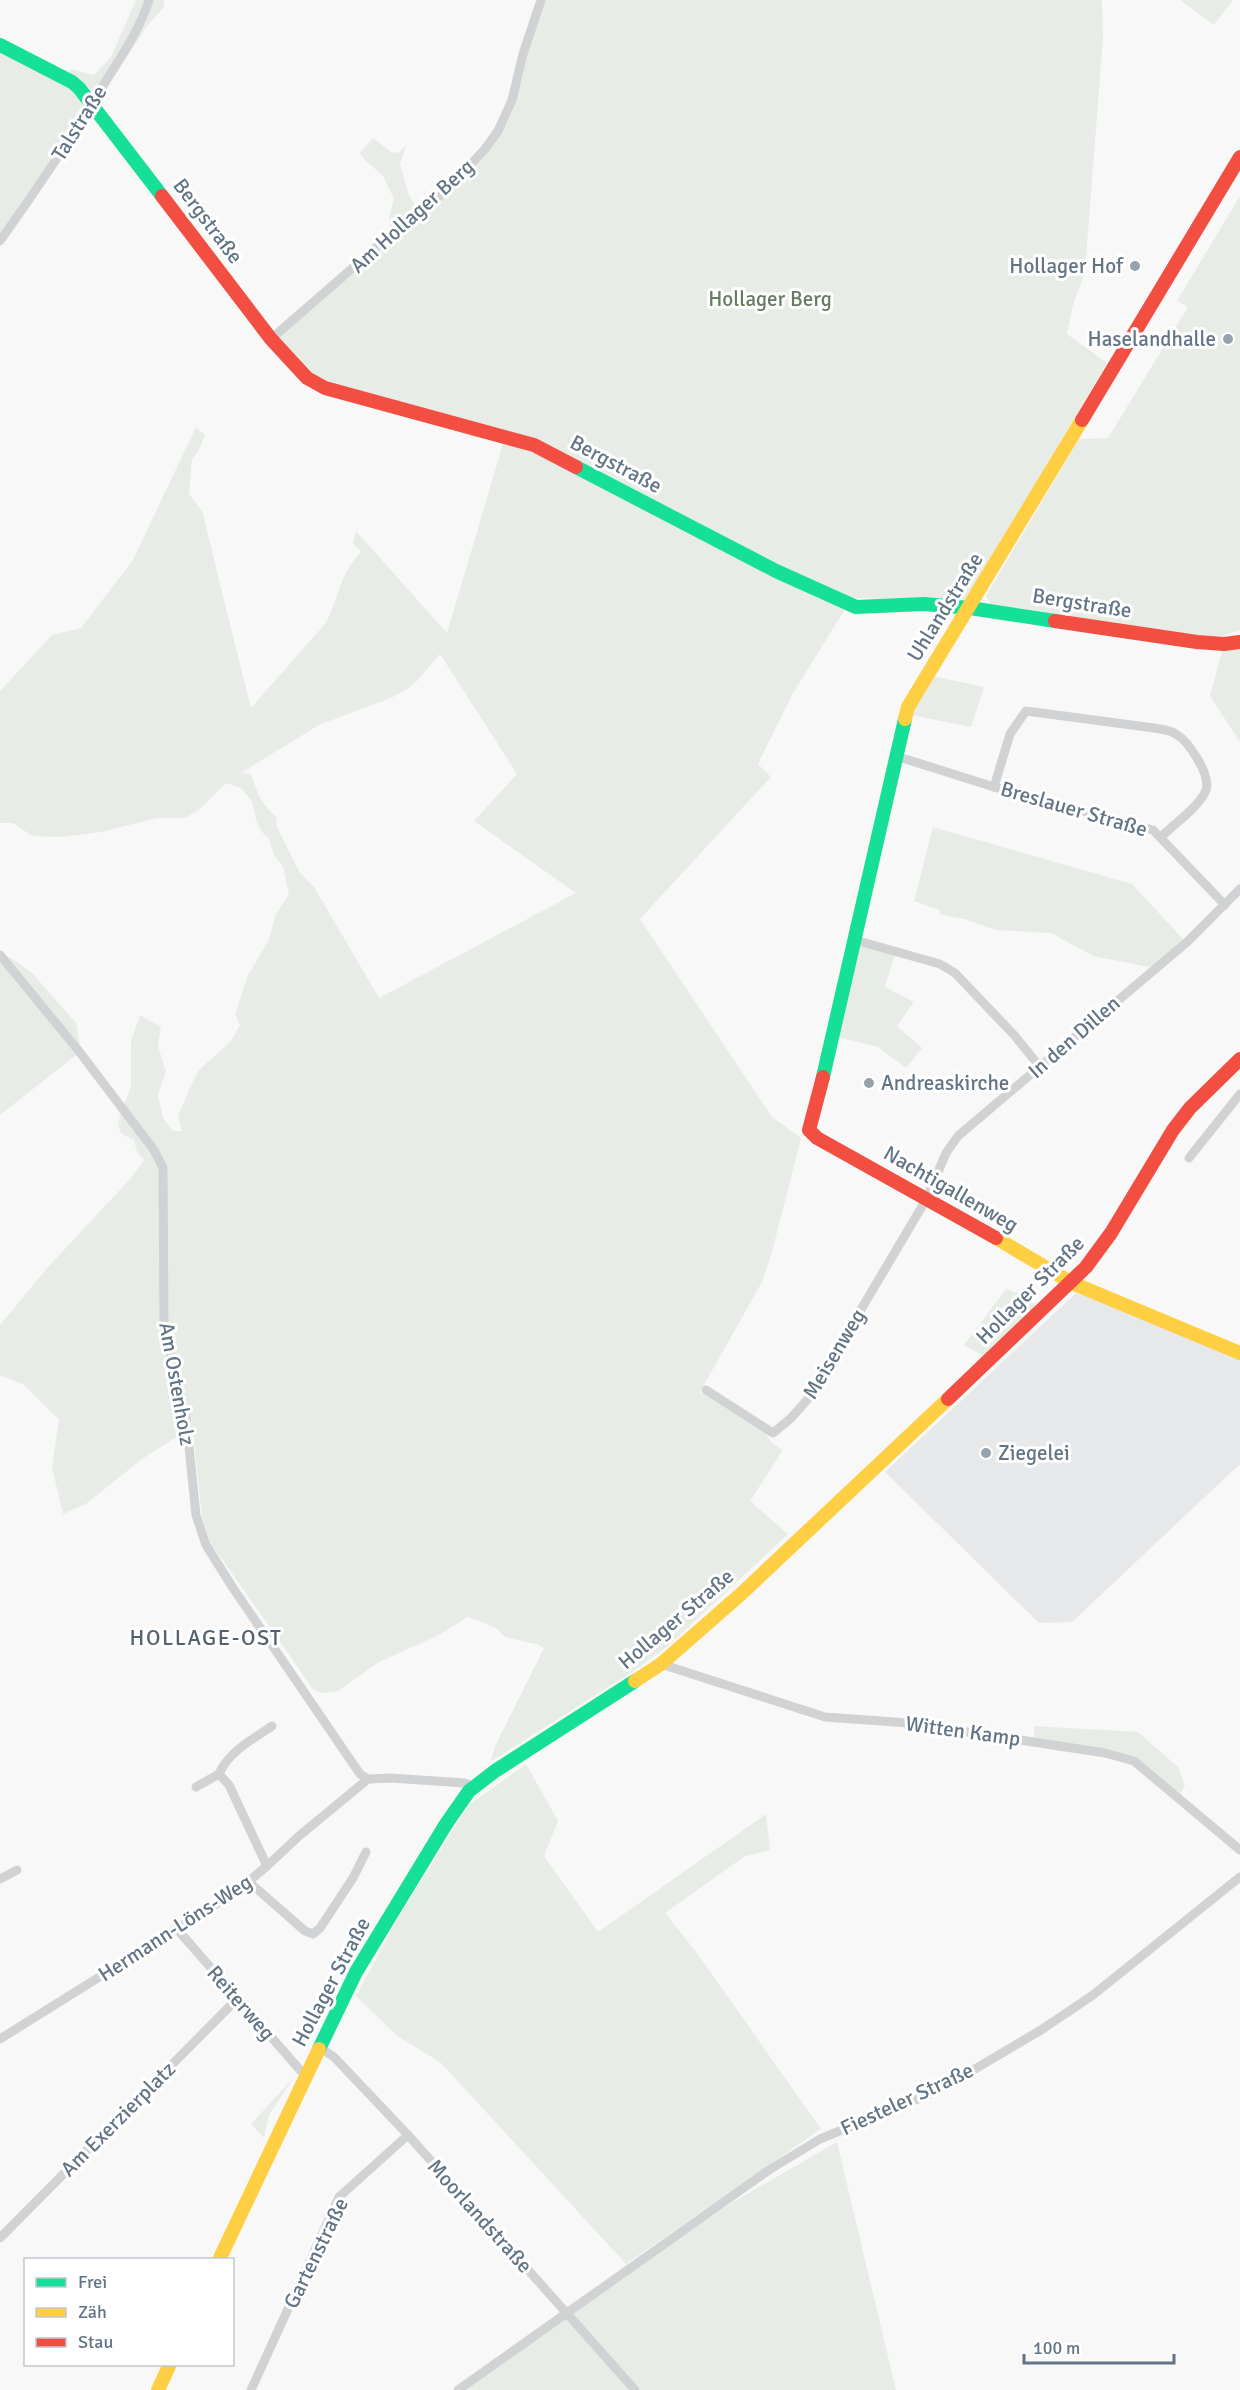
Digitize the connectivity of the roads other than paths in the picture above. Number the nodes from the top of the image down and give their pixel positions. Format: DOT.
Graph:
graph roads {
  1 [pos="149,0"];
  2 [pos="541,0"];
  3 [pos="0,45"];
  4 [pos="92,104"];
  5 [pos="1240,157"];
  6 [pos="0,241"];
  7 [pos="271,339"];
  8 [pos="970,608"];
  9 [pos="1240,642"];
  10 [pos="896,756"];
  11 [pos="994,787"];
  12 [pos="1161,837"];
  13 [pos="1240,889"];
  14 [pos="1225,905"];
  15 [pos="855,940"];
  16 [pos="0,955"];
  17 [pos="1240,1059"];
  18 [pos="1040,1067"];
  19 [pos="1240,1094"];
  20 [pos="809,1130"];
  21 [pos="1189,1158"];
  22 [pos="927,1198"];
  23 [pos="1072,1283"];
  24 [pos="1240,1353"];
  25 [pos="706,1390"];
  26 [pos="661,1664"];
  27 [pos="272,1726"];
  28 [pos="219,1774"];
  29 [pos="368,1779"];
  30 [pos="196,1787"];
  31 [pos="474,1788"];
  32 [pos="1240,1850"];
  33 [pos="366,1852"];
  34 [pos="267,1866"];
  35 [pos="17,1870"];
  36 [pos="1240,1877"];
  37 [pos="0,1879"];
  38 [pos="249,1882"];
  39 [pos="177,1929"];
  40 [pos="237,1999"];
  41 [pos="0,2039"];
  42 [pos="320,2048"];
  43 [pos="307,2074"];
  44 [pos="408,2135"];
  45 [pos="0,2238"];
  46 [pos="219,2258"];
  47 [pos="567,2313"];
  48 [pos="169,2366"];
  49 [pos="158,2390"];
  50 [pos="251,2390"];
  51 [pos="458,2390"];
  52 [pos="635,2390"];
  1 -- 4 [label="street, Talstraße"];
  2 -- 7 [label="street, Am Hollager Berg"];
  3 -- 4 [label="street, Bergstraße"];
  4 -- 6 [label="street, Talstraße"];
  4 -- 7 [label="street, Bergstraße"];
  5 -- 8 [label="street, Uhlandstraße"];
  7 -- 8 [label="street, Bergstraße"];
  8 -- 9 [label="street, Bergstraße"];
  8 -- 10 [label="street, Uhlandstraße"];
  10 -- 11 [label="street, Breslauer Straße"];
  10 -- 15 [label="street, Uhlandstraße"];
  11 -- 12 [label="street, Breslauer Straße"];
  11 -- 12 [label="street"];
  12 -- 14 [label="street, Breslauer Straße"];
  13 -- 14 [label="street, In den Dillen"];
  14 -- 18 [label="street, In den Dillen"];
  15 -- 18 [label="street"];
  15 -- 20 [label="street, Uhlandstraße"];
  16 -- 29 [label="street, Am Ostenholz"];
  17 -- 23 [label="street, Hollager Straße"];
  18 -- 22 [label="street, In den Dillen"];
  19 -- 21 [label="street"];
  20 -- 22 [label="street, Nachtigallenweg"];
  22 -- 23 [label="street, Nachtigallenweg"];
  22 -- 25 [label="street, Meisenweg"];
  23 -- 24 [label="street, Nachtigallenweg"];
  23 -- 26 [label="street, Hollager Straße"];
  26 -- 31 [label="street, Hollager Straße"];
  26 -- 32 [label="street, Witten Kamp"];
  27 -- 28 [label="street"];
  28 -- 30 [label="street"];
  28 -- 34 [label="street"];
  29 -- 31 [label="street"];
  29 -- 34 [label="street, Hermann-Löns-Weg"];
  31 -- 42 [label="street, Hollager Straße"];
  33 -- 38 [label="street"];
  34 -- 38 [label="street, Hermann-Löns-Weg"];
  35 -- 37 [label="street"];
  36 -- 47 [label="street, Fiesteler Straße"];
  38 -- 39 [label="street, Hermann-Löns-Weg"];
  39 -- 40 [label="street, Reiterweg"];
  39 -- 41 [label="street, Hermann-Löns-Weg"];
  40 -- 43 [label="street, Reiterweg"];
  40 -- 45 [label="street, Am Exerzierplatz"];
  42 -- 43 [label="street, Hollager Straße"];
  42 -- 44 [label="street, Moorlandstraße"];
  43 -- 46 [label="street, Hollager Straße"];
  44 -- 47 [label="street, Moorlandstraße"];
  44 -- 50 [label="street, Gartenstraße"];
  47 -- 51 [label="street, Fiesteler Straße"];
  47 -- 52 [label="street, Moorlandstraße"];
  48 -- 49 [label="street"];
}
